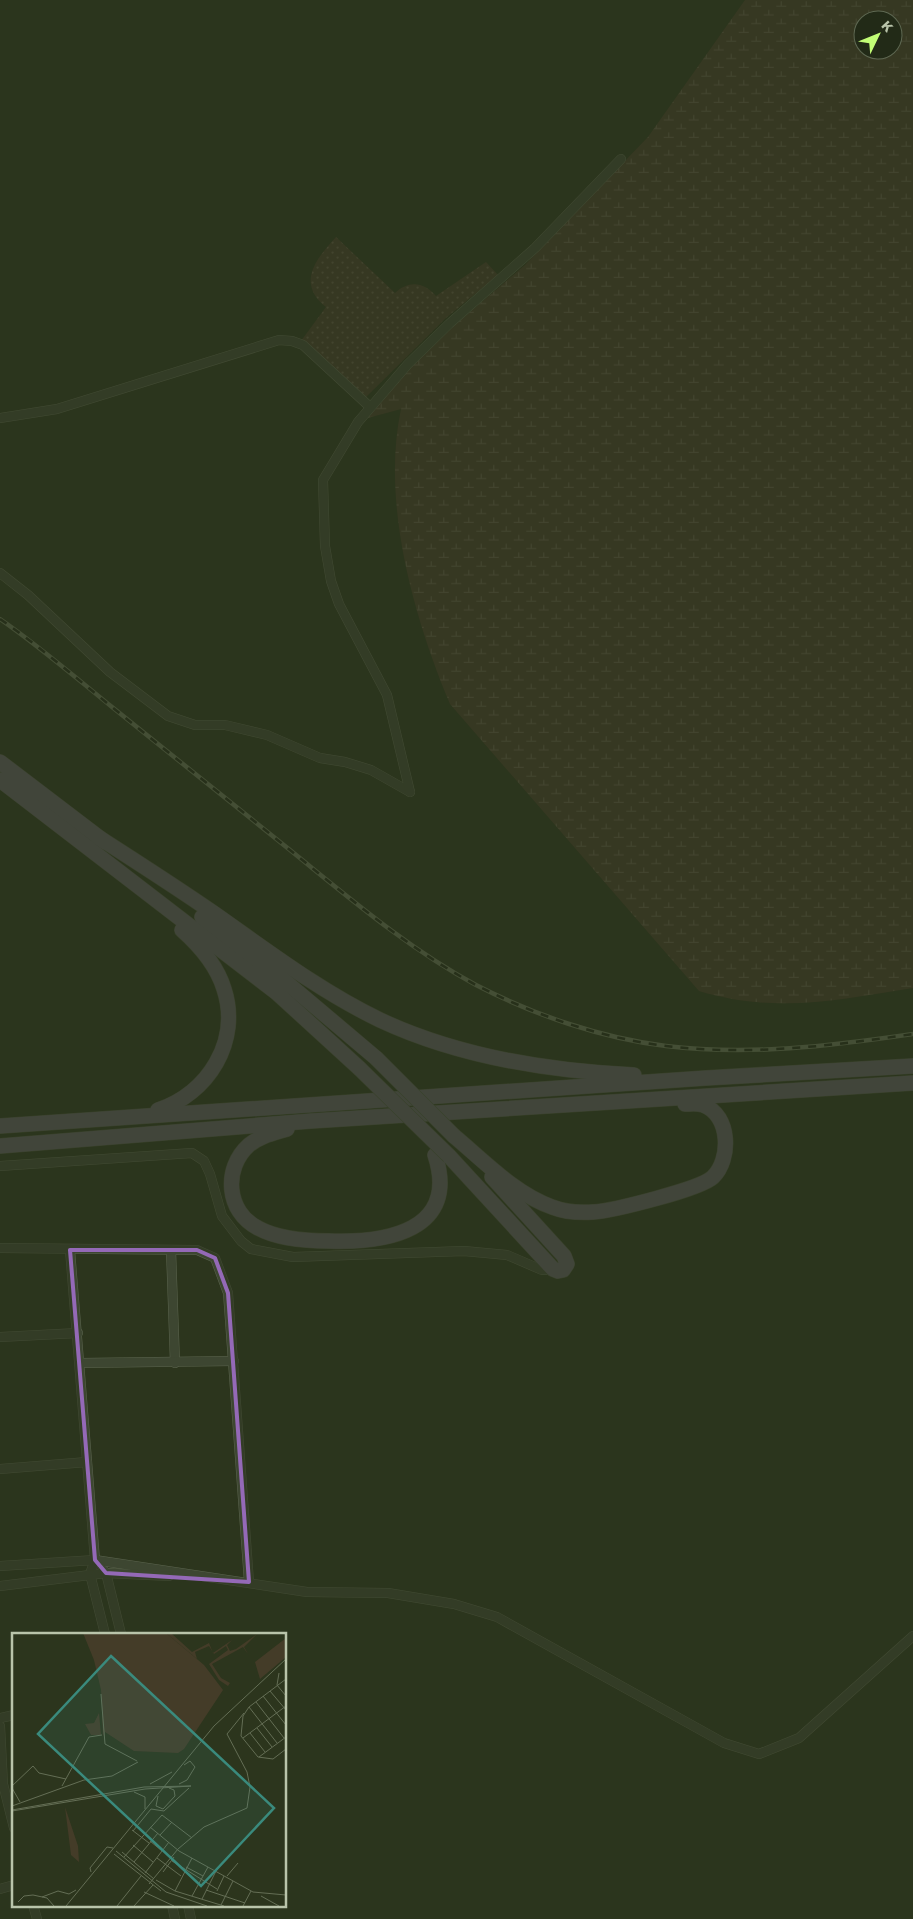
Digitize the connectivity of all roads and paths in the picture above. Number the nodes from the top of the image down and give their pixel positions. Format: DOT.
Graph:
graph roads {
  1 [pos="621,159"];
  2 [pos="370,407"];
  3 [pos="0,418"];
  4 [pos="0,573"];
  5 [pos="0,762"];
  6 [pos="0,780"];
  7 [pos="95,843"];
  8 [pos="913,1066"];
  9 [pos="706,1078"];
  10 [pos="913,1083"];
  11 [pos="638,1100"];
  12 [pos="134,1118"];
  13 [pos="311,1121"];
  14 [pos="0,1126"];
  15 [pos="454,1136"];
  16 [pos="0,1146"];
  17 [pos="442,1155"];
  18 [pos="0,1166"];
  19 [pos="0,1248"];
  20 [pos="70,1250"];
  21 [pos="171,1250"];
  22 [pos="555,1270"];
  23 [pos="78,1333"];
  24 [pos="0,1337"];
  25 [pos="234,1361"];
  26 [pos="80,1363"];
  27 [pos="175,1363"];
  28 [pos="87,1462"];
  29 [pos="0,1469"];
  30 [pos="95,1560"];
  31 [pos="0,1566"];
  32 [pos="106,1573"];
  33 [pos="90,1574"];
  34 [pos="221,1578"];
  35 [pos="249,1582"];
  36 [pos="0,1586"];
  37 [pos="105,1633"];
  38 [pos="121,1633"];
  39 [pos="913,1636"];
  40 [pos="0,1726"];
  41 [pos="12,1820"];
  42 [pos="34,1906"];
  43 [pos="172,1906"];
  44 [pos="188,1906"];
  45 [pos="37,1919"];
  46 [pos="175,1919"];
  47 [pos="191,1919"];
  1 -- 2 [label="street"];
  2 -- 3 [label="street"];
  2 -- 4 [label="street"];
  5 -- 7 [label="highway"];
  6 -- 7 [label="highway"];
  7 -- 9 [label="highway"];
  7 -- 12 [label="highway"];
  7 -- 15 [label="highway, bridge"];
  7 -- 17 [label="highway, bridge"];
  8 -- 9 [label="highway"];
  9 -- 12 [label="highway"];
  10 -- 11 [label="highway"];
  11 -- 13 [label="highway"];
  11 -- 15 [label="highway"];
  12 -- 14 [label="highway"];
  13 -- 16 [label="highway"];
  13 -- 17 [label="highway"];
  15 -- 22 [label="highway"];
  17 -- 22 [label="highway"];
  18 -- 22 [label="street"];
  19 -- 20 [label="street"];
  20 -- 21 [label="street"];
  20 -- 23 [label="street"];
  21 -- 25 [label="street"];
  21 -- 27 [label="street"];
  23 -- 24 [label="street"];
  23 -- 26 [label="street"];
  25 -- 27 [label="street"];
  25 -- 35 [label="street"];
  26 -- 27 [label="street"];
  26 -- 28 [label="street"];
  28 -- 29 [label="street"];
  28 -- 30 [label="street"];
  30 -- 31 [label="street"];
  30 -- 32 [label="street"];
  30 -- 33 [label="street"];
  30 -- 34 [label="street"];
  32 -- 33 [label="street"];
  32 -- 34 [label="street"];
  32 -- 38 [label="street"];
  33 -- 36 [label="street"];
  33 -- 37 [label="street"];
  34 -- 35 [label="street"];
  35 -- 39 [label="street"];
  40 -- 41 [label="street"];
  42 -- 45 [label="street"];
  43 -- 46 [label="street"];
  44 -- 47 [label="street"];
}
